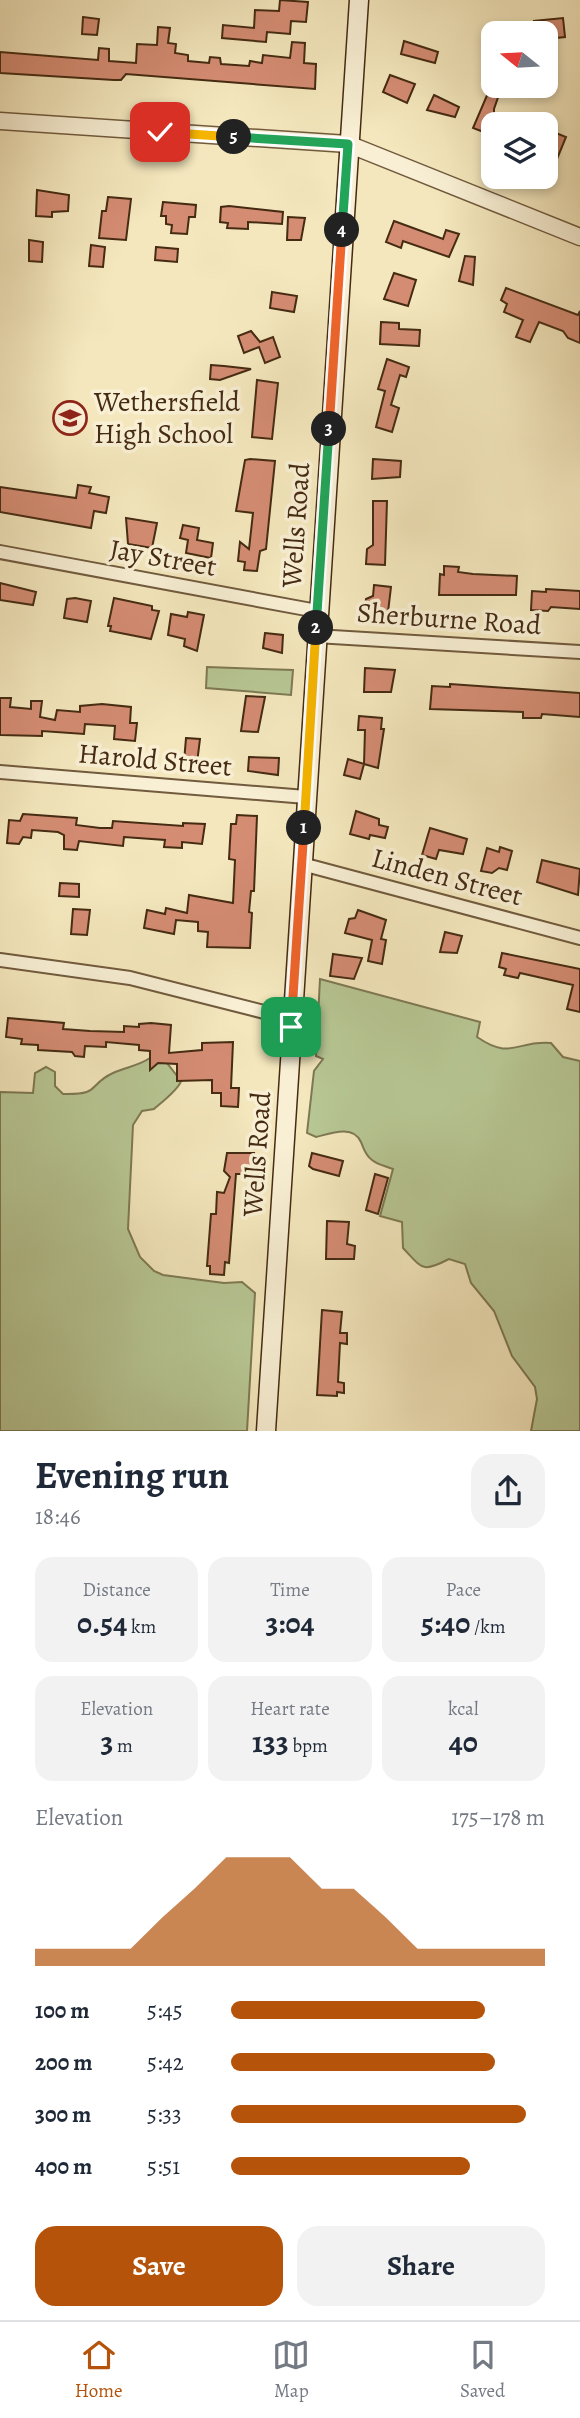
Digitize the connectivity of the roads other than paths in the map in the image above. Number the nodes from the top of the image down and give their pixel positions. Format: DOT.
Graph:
graph roads {
  1 [pos="359,0"];
  2 [pos="0,121"];
  3 [pos="348,144"];
  4 [pos="580,237"];
  5 [pos="0,552"];
  6 [pos="317,611"];
  7 [pos="316,636"];
  8 [pos="580,652"];
  9 [pos="0,772"];
  10 [pos="306,797"];
  11 [pos="302,864"];
  12 [pos="580,938"];
  13 [pos="0,960"];
  14 [pos="292,1019"];
  15 [pos="266,1431"];
  1 -- 3 [label="main road, Wells Road"];
  2 -- 3 [label="street"];
  3 -- 4 [label="street"];
  3 -- 6 [label="main road, Wells Road"];
  5 -- 6 [label="street, Jay Street"];
  6 -- 7 [label="main road, Wells Road"];
  7 -- 8 [label="street, Sherburne Road"];
  7 -- 10 [label="main road, Wells Road"];
  9 -- 10 [label="street, Harold Street"];
  10 -- 11 [label="main road, Wells Road"];
  11 -- 12 [label="street, Linden Street"];
  11 -- 14 [label="main road, Wells Road"];
  13 -- 14 [label="street"];
  14 -- 15 [label="main road, Wells Road"];
}
